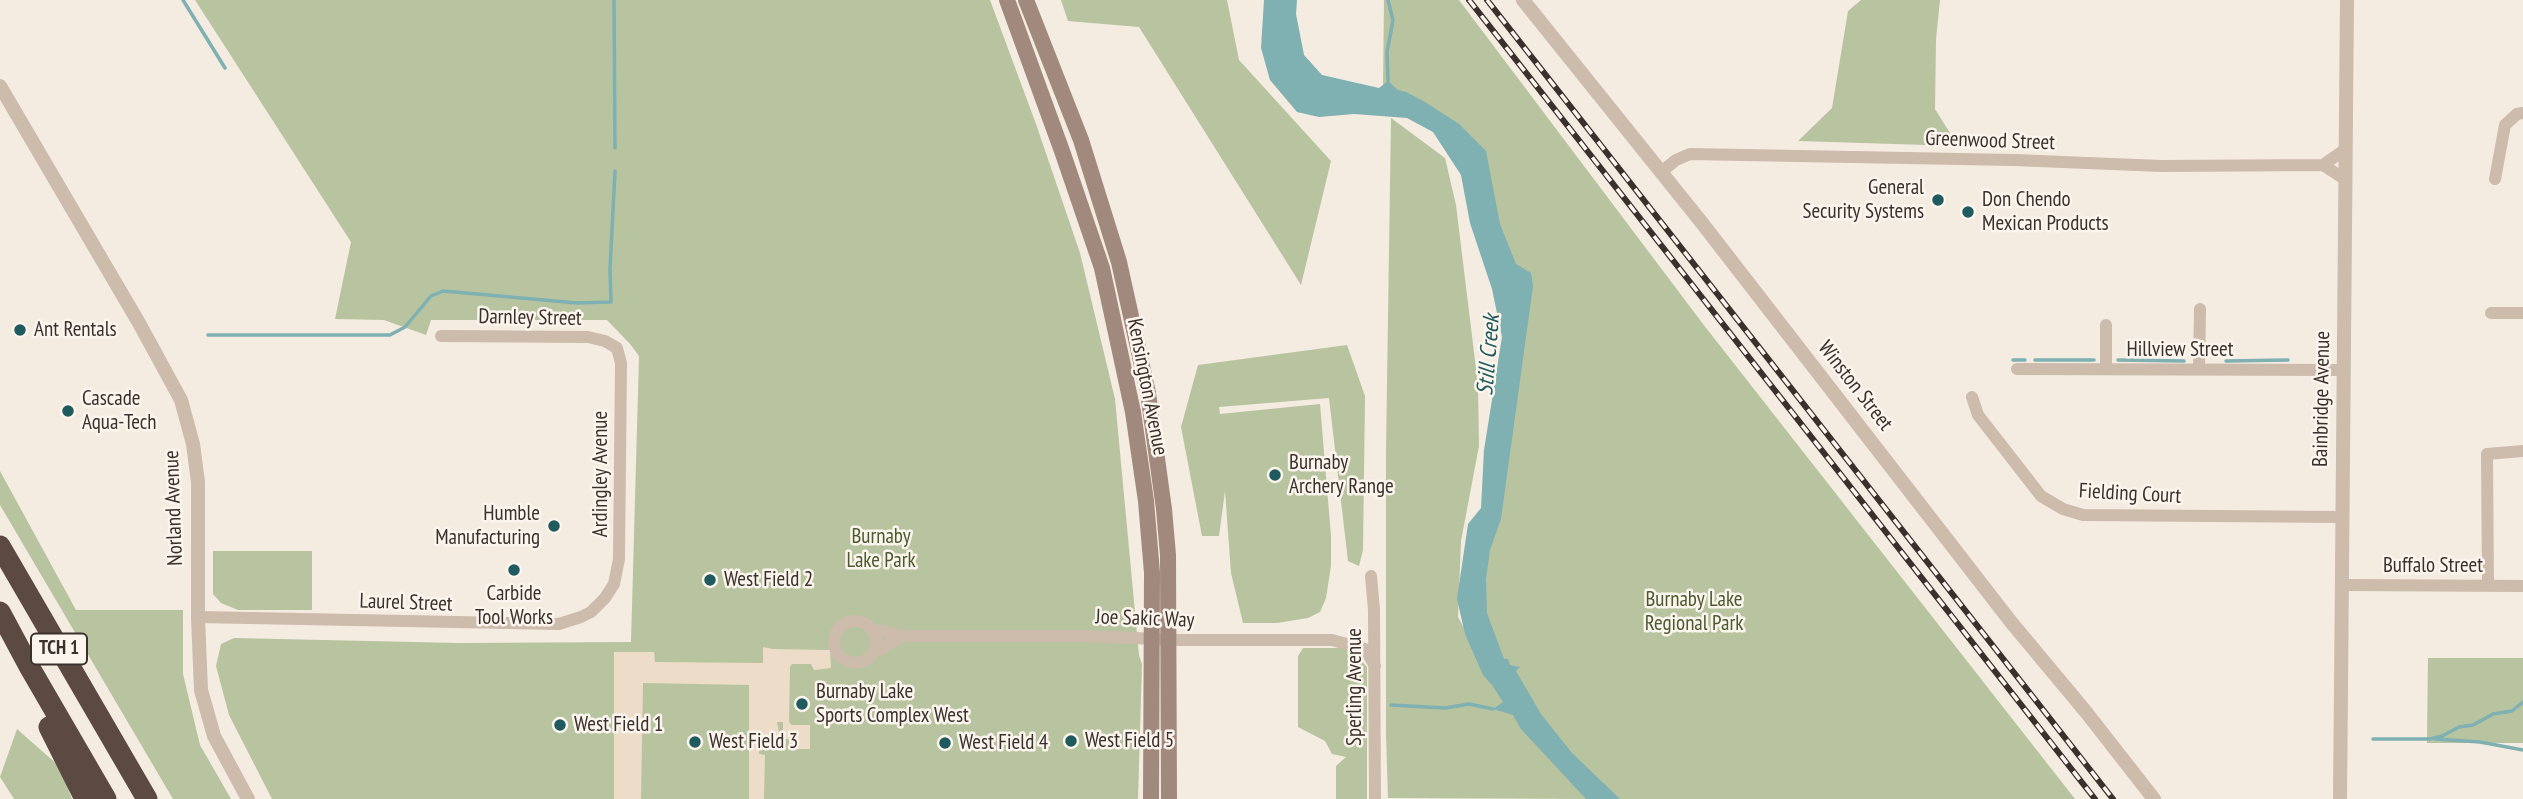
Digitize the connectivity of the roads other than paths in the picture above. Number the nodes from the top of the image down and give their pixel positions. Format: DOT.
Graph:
graph roads {
  1 [pos="1007,0"];
  2 [pos="1026,0"];
  3 [pos="1523,0"];
  4 [pos="2347,0"];
  5 [pos="0,86"];
  6 [pos="2523,113"];
  7 [pos="2346,149"];
  8 [pos="2323,165"];
  9 [pos="1661,172"];
  10 [pos="2495,179"];
  11 [pos="2346,180"];
  12 [pos="2200,309"];
  13 [pos="2490,313"];
  14 [pos="2523,313"];
  15 [pos="2106,325"];
  16 [pos="441,335"];
  17 [pos="617,348"];
  18 [pos="2017,369"];
  19 [pos="2106,369"];
  20 [pos="2199,369"];
  21 [pos="2343,370"];
  22 [pos="1972,397"];
  23 [pos="2523,451"];
  24 [pos="2342,517"];
  25 [pos="0,546"];
  26 [pos="1371,576"];
  27 [pos="2342,585"];
  28 [pos="2488,586"];
  29 [pos="2523,586"];
  30 [pos="605,598"];
  31 [pos="0,611"];
  32 [pos="198,617"];
  33 [pos="871,629"];
  34 [pos="902,635"];
  35 [pos="1152,640"];
  36 [pos="1169,640"];
  37 [pos="873,653"];
  38 [pos="1375,666"];
  39 [pos="30,668"];
  40 [pos="85,799"];
  41 [pos="106,799"];
  42 [pos="147,799"];
  43 [pos="248,799"];
  44 [pos="1151,799"];
  45 [pos="1169,799"];
  46 [pos="1375,799"];
  47 [pos="2154,799"];
  48 [pos="2340,799"];
  1 -- 35 [label="main road, Kensington Avenue"];
  2 -- 36 [label="main road, Kensington Avenue"];
  3 -- 9 [label="street, Winston Street"];
  4 -- 7 [label="street, Bainbridge Avenue"];
  5 -- 32 [label="street, Norland Avenue"];
  6 -- 10 [label="street"];
  7 -- 8 [label="street"];
  7 -- 11 [label="street, Bainbridge Avenue"];
  8 -- 9 [label="street, Greenwood Street"];
  8 -- 11 [label="street"];
  9 -- 47 [label="street, Winston Street"];
  11 -- 21 [label="street, Bainbridge Avenue"];
  12 -- 20 [label="street"];
  13 -- 14 [label="street"];
  15 -- 19 [label="street"];
  16 -- 17 [label="street, Darnley Street"];
  17 -- 30 [label="street, Ardingley Avenue"];
  18 -- 19 [label="street, Hillview Street"];
  19 -- 20 [label="street, Hillview Street"];
  20 -- 21 [label="street, Hillview Street"];
  21 -- 24 [label="street, Bainbridge Avenue"];
  22 -- 24 [label="street, Fielding Court"];
  23 -- 28 [label="street"];
  24 -- 27 [label="street, Bainbridge Avenue"];
  25 -- 42 [label="highway, TCH 1"];
  26 -- 38 [label="street, Sperling Avenue"];
  27 -- 28 [label="street, Buffalo Street"];
  27 -- 48 [label="street, Bainbridge Avenue"];
  28 -- 29 [label="street, Buffalo Street"];
  30 -- 32 [label="street, Laurel Street"];
  31 -- 39 [label="highway, TCH 1"];
  32 -- 43 [label="street, Norland Avenue"];
  33 -- 34 [label="street, Joe Sakic Way"];
  33 -- 37 [label="street"];
  33 -- 37 [label="street, Joe Sakic Way"];
  34 -- 35 [label="street, Joe Sakic Way"];
  34 -- 37 [label="street, Joe Sakic Way"];
  35 -- 36 [label="street, Joe Sakic Way"];
  35 -- 44 [label="main road, Kensington Avenue"];
  36 -- 38 [label="street, Joe Sakic Way"];
  36 -- 45 [label="main road, Kensington Avenue"];
  38 -- 46 [label="street, Sperling Avenue"];
  39 -- 40 [label="highway"];
  39 -- 41 [label="highway, TCH 1"];
}
